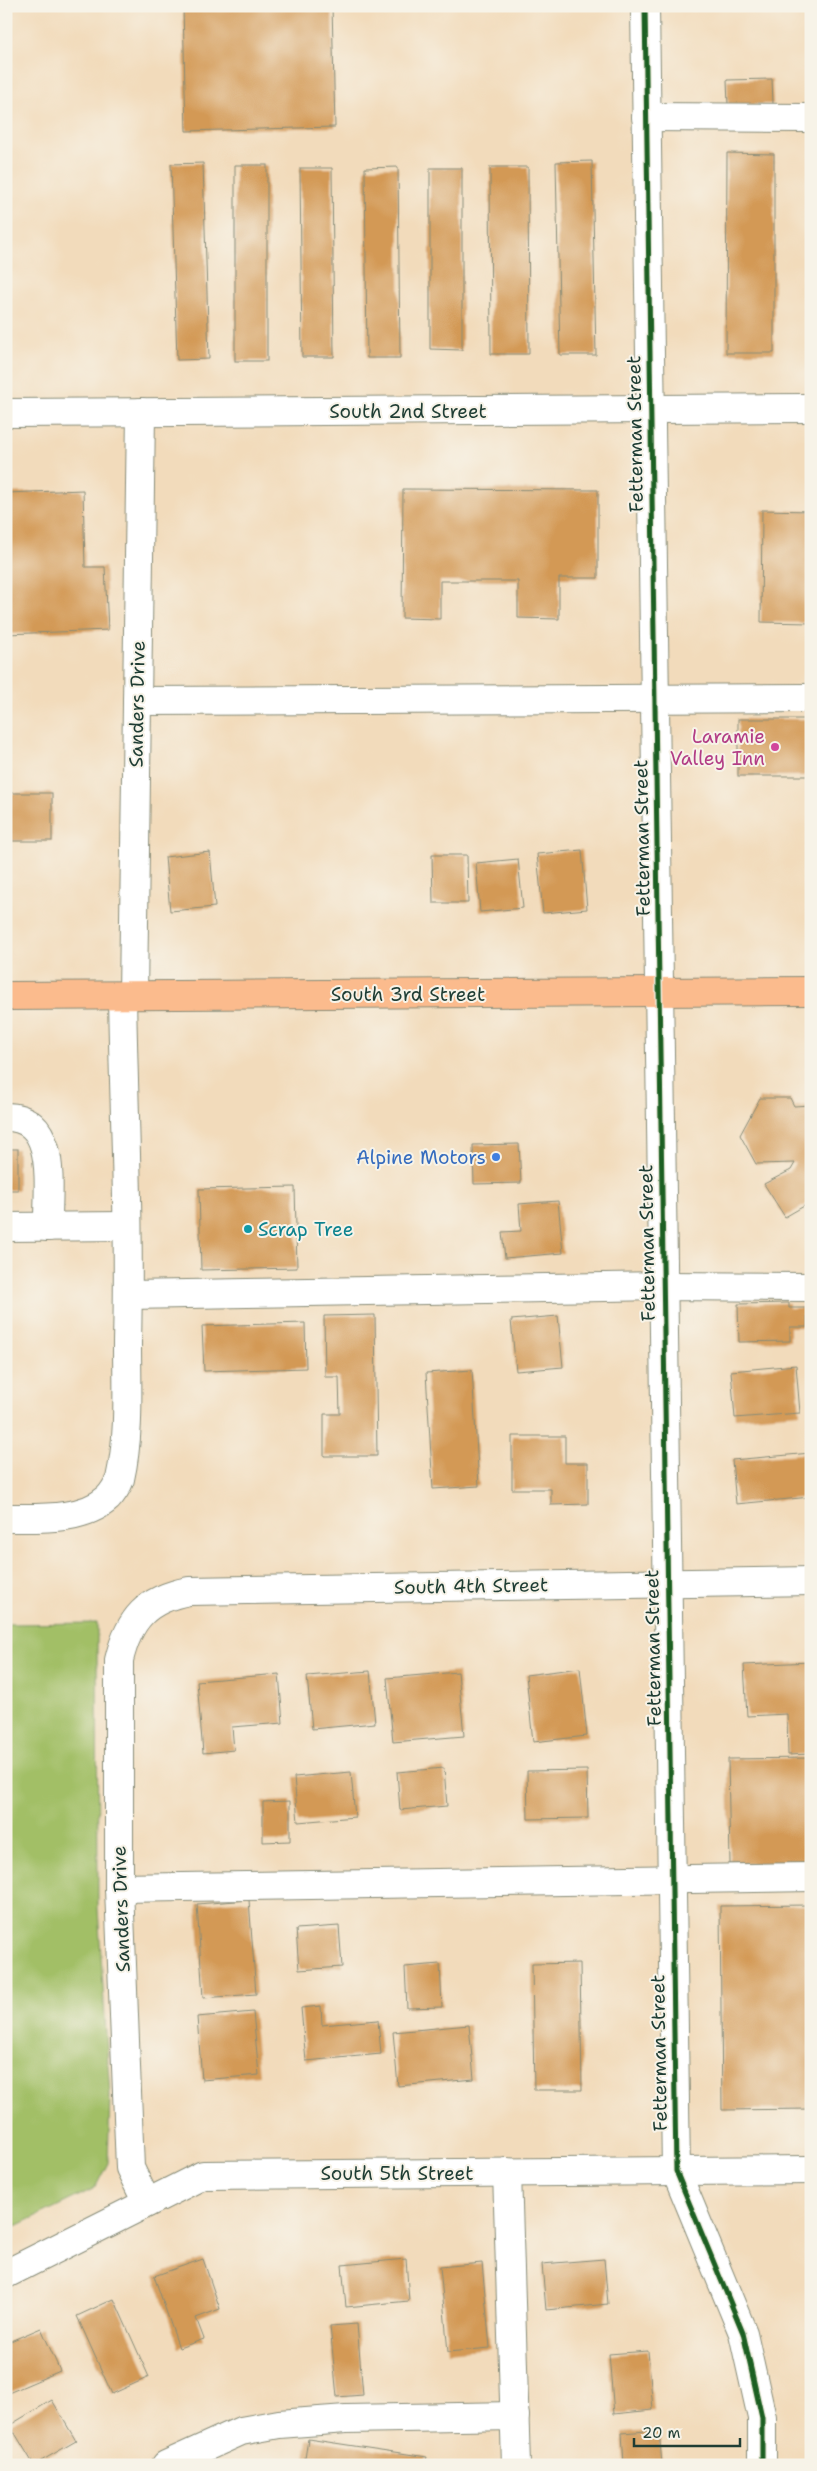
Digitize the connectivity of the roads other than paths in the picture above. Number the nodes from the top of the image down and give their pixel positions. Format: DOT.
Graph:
graph roads {
  1 [pos="645,6"];
  2 [pos="646,116"];
  3 [pos="811,118"];
  4 [pos="811,408"];
  5 [pos="650,409"];
  6 [pos="141,412"];
  7 [pos="6,413"];
  8 [pos="811,698"];
  9 [pos="655,699"];
  10 [pos="137,701"];
  11 [pos="811,991"];
  12 [pos="658,992"];
  13 [pos="127,995"];
  14 [pos="6,996"];
  15 [pos="6,1117"];
  16 [pos="127,1226"];
  17 [pos="6,1227"];
  18 [pos="48,1227"];
  19 [pos="663,1286"];
  20 [pos="811,1287"];
  21 [pos="128,1295"];
  22 [pos="6,1518"];
  23 [pos="811,1581"];
  24 [pos="667,1582"];
  25 [pos="138,1615"];
  26 [pos="671,1877"];
  27 [pos="811,1877"];
  28 [pos="119,1888"];
  29 [pos="811,2170"];
  30 [pos="676,2171"];
  31 [pos="507,2172"];
  32 [pos="147,2203"];
  33 [pos="6,2274"];
  34 [pos="515,2416"];
  35 [pos="166,2465"];
  36 [pos="516,2465"];
  37 [pos="762,2465"];
  1 -- 2 [label="street, Fetterman Street"];
  2 -- 3 [label="street"];
  2 -- 5 [label="street, Fetterman Street"];
  4 -- 5 [label="street, South 2nd Street"];
  5 -- 6 [label="street, South 2nd Street"];
  5 -- 9 [label="street, Fetterman Street"];
  6 -- 7 [label="street, South 2nd Street"];
  6 -- 10 [label="street, Sanders Drive"];
  8 -- 9 [label="street"];
  9 -- 10 [label="street"];
  9 -- 12 [label="street, Fetterman Street"];
  10 -- 13 [label="street, Sanders Drive"];
  11 -- 12 [label="main road, South 3rd Street"];
  12 -- 13 [label="main road, South 3rd Street"];
  12 -- 19 [label="street, Fetterman Street"];
  13 -- 14 [label="main road, South 3rd Street"];
  13 -- 16 [label="street, Sanders Drive"];
  15 -- 18 [label="street"];
  16 -- 18 [label="street"];
  16 -- 21 [label="street, Sanders Drive"];
  17 -- 18 [label="street"];
  19 -- 20 [label="street"];
  19 -- 21 [label="street"];
  19 -- 24 [label="street, Fetterman Street"];
  21 -- 22 [label="street, Sanders Drive"];
  23 -- 24 [label="street, South 4th Street"];
  24 -- 25 [label="street, South 4th Street"];
  24 -- 26 [label="street, Fetterman Street"];
  25 -- 28 [label="street, Sanders Drive"];
  26 -- 27 [label="street"];
  26 -- 28 [label="street"];
  26 -- 30 [label="street, Fetterman Street"];
  28 -- 32 [label="street, Sanders Drive"];
  29 -- 30 [label="street, South 5th Street"];
  30 -- 31 [label="street, South 5th Street"];
  30 -- 37 [label="street, Fetterman Street"];
  31 -- 32 [label="street, South 5th Street"];
  31 -- 34 [label="street"];
  32 -- 33 [label="street, South 5th Street"];
  34 -- 35 [label="street"];
  34 -- 36 [label="street"];
}
